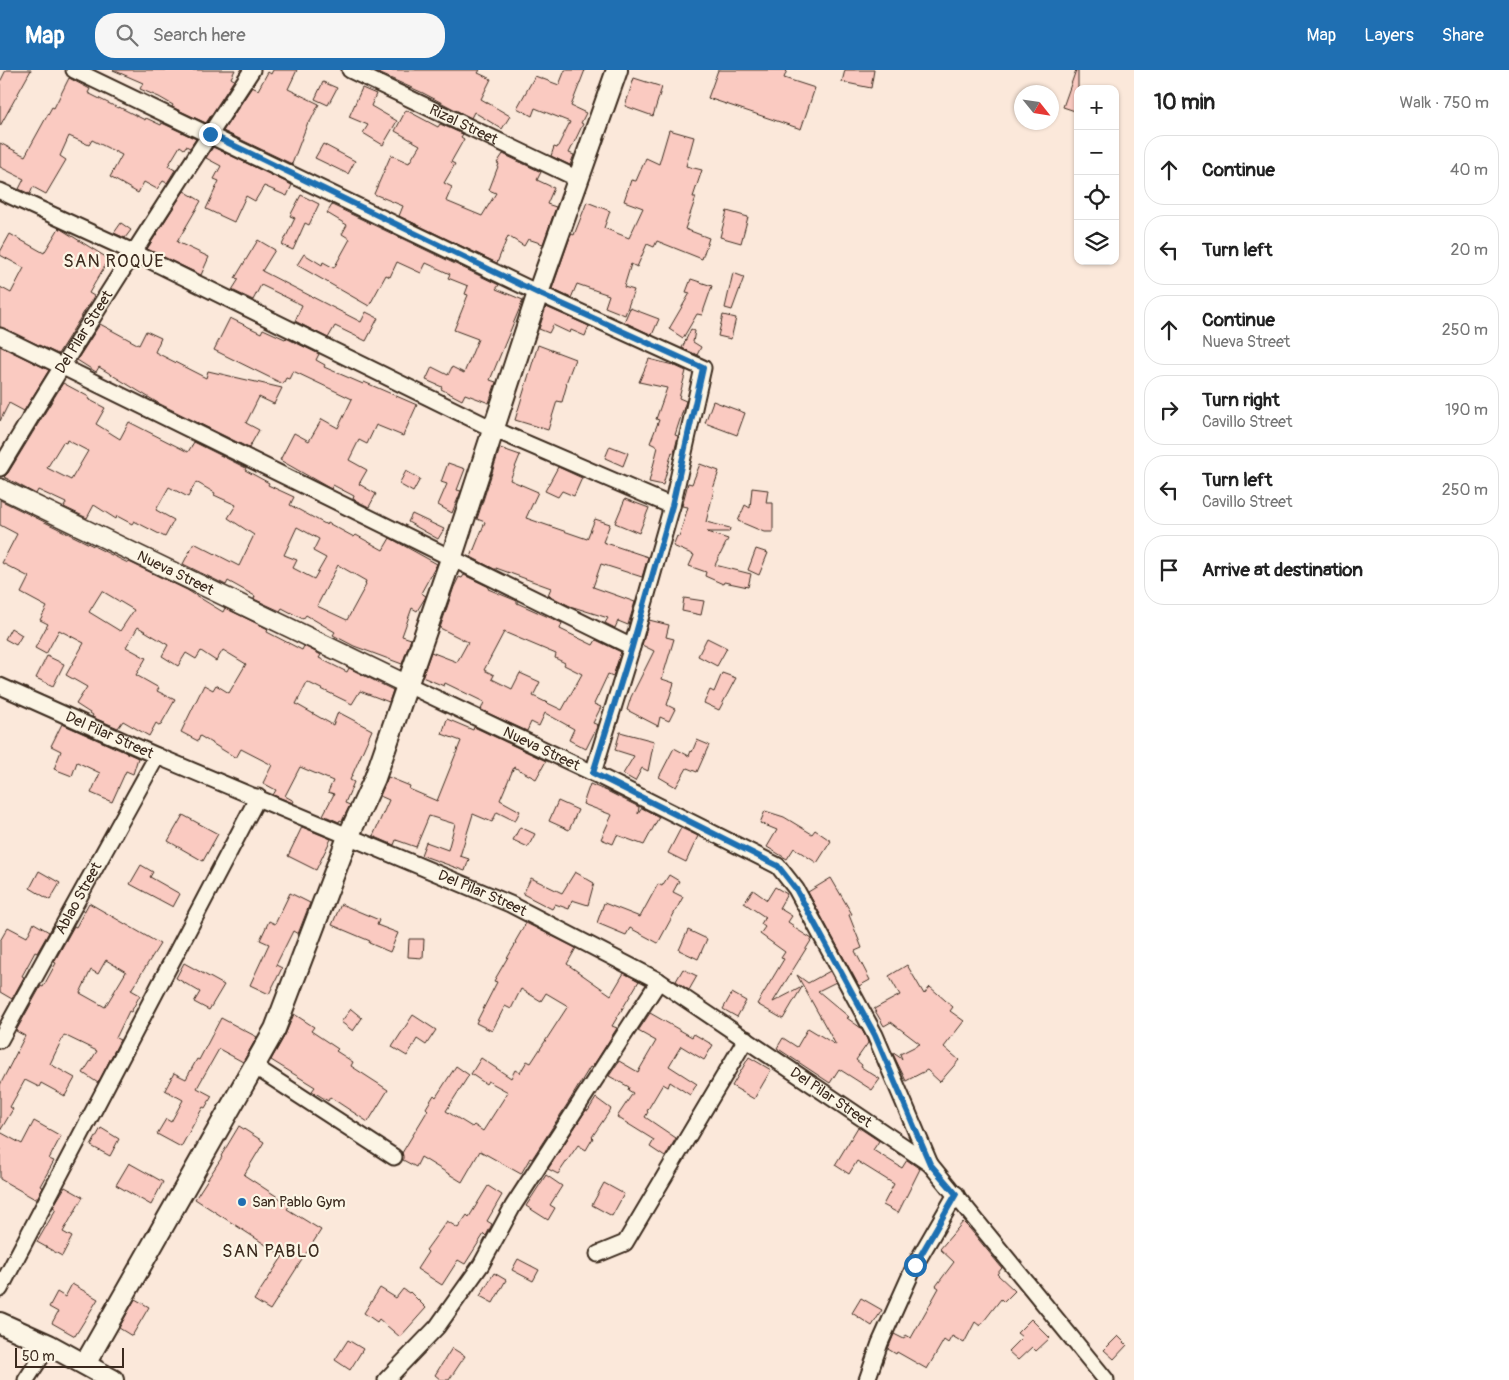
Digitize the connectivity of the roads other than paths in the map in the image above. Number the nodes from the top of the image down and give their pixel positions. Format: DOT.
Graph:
graph roads {
  1 [pos="74,70"];
  2 [pos="252,70"];
  3 [pos="350,70"];
  4 [pos="618,70"];
  5 [pos="210,134"];
  6 [pos="578,179"];
  7 [pos="0,191"];
  8 [pos="132,252"];
  9 [pos="538,293"];
  10 [pos="0,336"];
  11 [pos="61,365"];
  12 [pos="493,430"];
  13 [pos="0,468"];
  14 [pos="0,488"];
  15 [pos="672,506"];
  16 [pos="451,559"];
  17 [pos="632,647"];
  18 [pos="408,685"];
  19 [pos="0,686"];
  20 [pos="157,756"];
  21 [pos="593,773"];
  22 [pos="258,797"];
  23 [pos="348,837"];
  24 [pos="659,981"];
  25 [pos="746,1039"];
  26 [pos="0,1040"];
  27 [pos="254,1066"];
  28 [pos="394,1157"];
  29 [pos="930,1164"];
  30 [pos="956,1194"];
  31 [pos="598,1254"];
  32 [pos="0,1289"];
  33 [pos="0,1323"];
  34 [pos="49,1345"];
  35 [pos="85,1364"];
  36 [pos="26,1380"];
  37 [pos="113,1380"];
  38 [pos="386,1380"];
  39 [pos="867,1380"];
  40 [pos="1106,1380"];
  1 -- 5 [label="street"];
  2 -- 5 [label="street, Del Pilar Street"];
  3 -- 6 [label="street, Rizal Street"];
  4 -- 6 [label="main road"];
  5 -- 8 [label="street, Del Pilar Street"];
  5 -- 9 [label="street"];
  6 -- 9 [label="main road"];
  7 -- 8 [label="street"];
  8 -- 11 [label="street, Del Pilar Street"];
  8 -- 12 [label="street"];
  9 -- 12 [label="main road"];
  9 -- 15 [label="street"];
  10 -- 11 [label="street"];
  11 -- 13 [label="street, Del Pilar Street"];
  11 -- 16 [label="street"];
  12 -- 15 [label="street"];
  12 -- 16 [label="main road"];
  14 -- 18 [label="street, Nueva Street"];
  15 -- 17 [label="street"];
  16 -- 17 [label="street"];
  16 -- 18 [label="main road"];
  17 -- 21 [label="street"];
  18 -- 21 [label="street, Nueva Street"];
  18 -- 23 [label="main road"];
  19 -- 20 [label="street, Del Pilar Street"];
  20 -- 22 [label="street, Del Pilar Street"];
  20 -- 26 [label="street, Ablao Street"];
  21 -- 29 [label="street, Nueva Street"];
  22 -- 23 [label="street, Del Pilar Street"];
  22 -- 32 [label="street"];
  23 -- 24 [label="street, Del Pilar Street"];
  23 -- 27 [label="main road"];
  24 -- 25 [label="street, Del Pilar Street"];
  24 -- 38 [label="street"];
  25 -- 29 [label="street, Del Pilar Street"];
  25 -- 31 [label="street"];
  27 -- 28 [label="street"];
  27 -- 35 [label="main road"];
  29 -- 30 [label="street"];
  30 -- 39 [label="street"];
  30 -- 40 [label="street"];
  33 -- 34 [label="main road"];
  34 -- 35 [label="main road"];
  34 -- 36 [label="street"];
  35 -- 37 [label="main road"];
}
